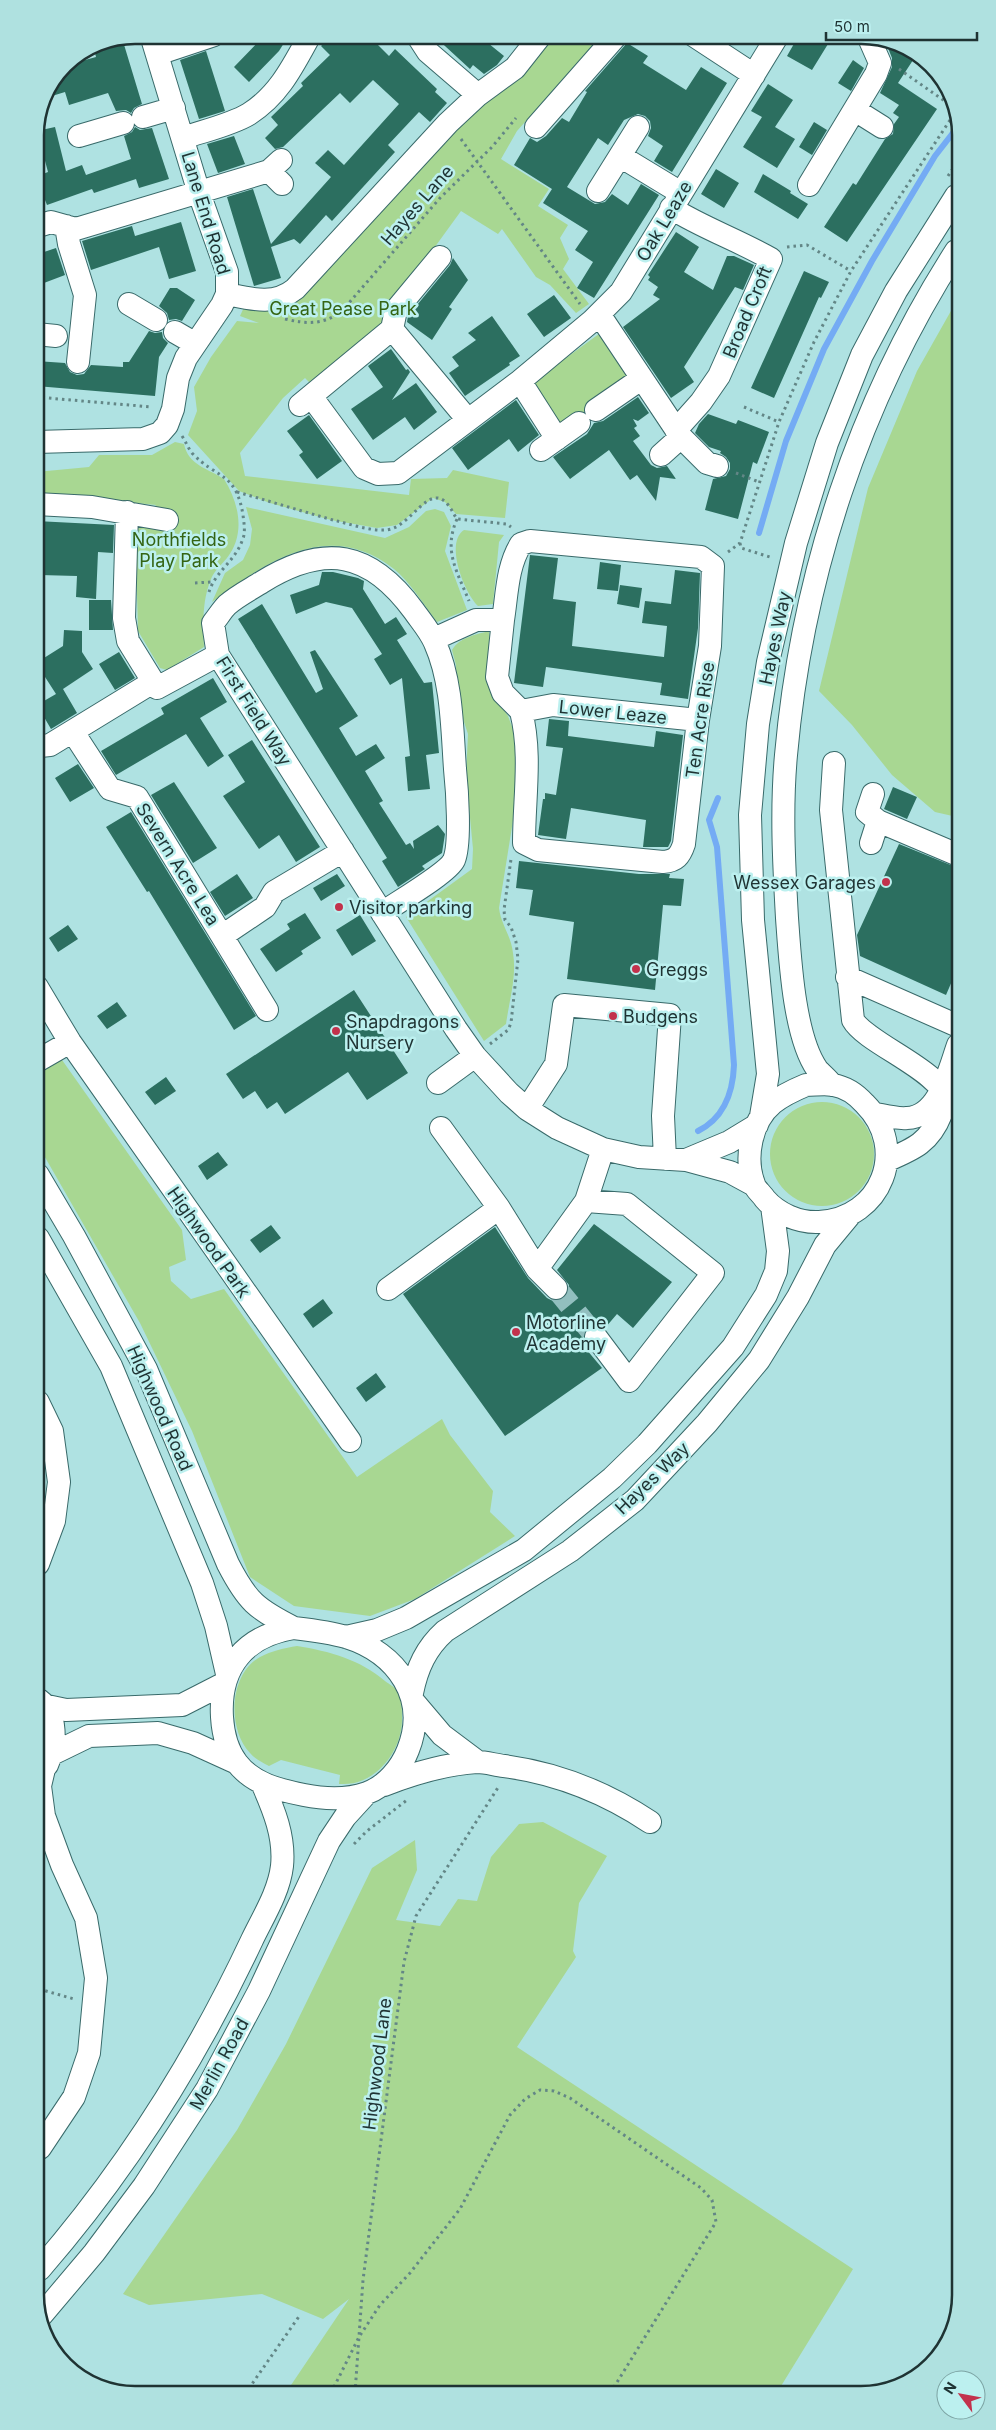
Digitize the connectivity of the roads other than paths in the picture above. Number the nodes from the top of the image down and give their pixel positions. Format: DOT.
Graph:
graph roads {
  1 [pos="154,44"];
  2 [pos="305,44"];
  3 [pos="423,44"];
  4 [pos="534,44"];
  5 [pos="608,44"];
  6 [pos="706,44"];
  7 [pos="772,44"];
  8 [pos="869,44"];
  9 [pos="754,74"];
  10 [pos="478,95"];
  11 [pos="174,108"];
  12 [pos="855,110"];
  13 [pos="529,119"];
  14 [pos="638,127"];
  15 [pos="882,127"];
  16 [pos="79,136"];
  17 [pos="183,138"];
  18 [pos="620,156"];
  19 [pos="277,172"];
  20 [pos="809,185"];
  21 [pos="950,188"];
  22 [pos="598,191"];
  23 [pos="199,193"];
  24 [pos="676,201"];
  25 [pos="44,224"];
  26 [pos="66,226"];
  27 [pos="440,257"];
  28 [pos="952,257"];
  29 [pos="227,294"];
  30 [pos="129,304"];
  31 [pos="596,317"];
  32 [pos="156,320"];
  33 [pos="392,329"];
  34 [pos="78,362"];
  35 [pos="641,379"];
  36 [pos="520,381"];
  37 [pos="468,420"];
  38 [pos="679,433"];
  39 [pos="44,442"];
  40 [pos="661,455"];
  41 [pos="708,469"];
  42 [pos="44,504"];
  43 [pos="127,512"];
  44 [pos="167,520"];
  45 [pos="503,620"];
  46 [pos="434,640"];
  47 [pos="218,655"];
  48 [pos="155,685"];
  49 [pos="521,711"];
  50 [pos="698,720"];
  51 [pos="73,732"];
  52 [pos="44,746"];
  53 [pos="834,763"];
  54 [pos="873,794"];
  55 [pos="878,821"];
  56 [pos="871,843"];
  57 [pos="343,851"];
  58 [pos="952,853"];
  59 [pos="382,913"];
  60 [pos="222,936"];
  61 [pos="847,977"];
  62 [pos="44,999"];
  63 [pos="267,1010"];
  64 [pos="952,1023"];
  65 [pos="70,1042"];
  66 [pos="475,1056"];
  67 [pos="44,1057"];
  68 [pos="952,1062"];
  69 [pos="438,1084"];
  70 [pos="832,1084"];
  71 [pos="942,1090"];
  72 [pos="527,1109"];
  73 [pos="876,1114"];
  74 [pos="759,1121"];
  75 [pos="441,1128"];
  76 [pos="603,1149"];
  77 [pos="676,1160"];
  78 [pos="888,1160"];
  79 [pos="44,1185"];
  80 [pos="754,1185"];
  81 [pos="586,1201"];
  82 [pos="772,1206"];
  83 [pos="499,1208"];
  84 [pos="849,1216"];
  85 [pos="44,1249"];
  86 [pos="537,1269"];
  87 [pos="556,1288"];
  88 [pos="388,1289"];
  89 [pos="596,1337"];
  90 [pos="44,1414"];
  91 [pos="350,1441"];
  92 [pos="44,1548"];
  93 [pos="294,1628"];
  94 [pos="346,1637"];
  95 [pos="225,1679"];
  96 [pos="413,1697"];
  97 [pos="44,1703"];
  98 [pos="44,1706"];
  99 [pos="478,1762"];
  100 [pos="237,1763"];
  101 [pos="45,1766"];
  102 [pos="262,1783"];
  103 [pos="374,1790"];
  104 [pos="44,1816"];
  105 [pos="650,1822"];
  106 [pos="44,1846"];
  107 [pos="62,1865"];
  108 [pos="44,2142"];
  109 [pos="44,2264"];
  110 [pos="45,2311"];
  1 -- 11 [label="street, Lane End Road"];
  2 -- 17 [label="street"];
  3 -- 10 [label="street"];
  4 -- 10 [label="street"];
  5 -- 13 [label="street"];
  6 -- 9 [label="street"];
  7 -- 9 [label="street, Oak Leaze"];
  8 -- 12 [label="street"];
  9 -- 24 [label="street, Oak Leaze"];
  10 -- 29 [label="street"];
  11 -- 16 [label="street"];
  11 -- 17 [label="street, Lane End Road"];
  12 -- 15 [label="street"];
  12 -- 20 [label="street"];
  14 -- 18 [label="street"];
  17 -- 23 [label="street, Lane End Road"];
  18 -- 22 [label="street"];
  18 -- 24 [label="street, Broad Croft"];
  19 -- 23 [label="street"];
  21 -- 74 [label="street, Hayes Way"];
  23 -- 26 [label="street"];
  23 -- 29 [label="street, Lane End Road"];
  24 -- 31 [label="street, Oak Leaze"];
  24 -- 38 [label="street, Broad Croft"];
  25 -- 26 [label="street"];
  26 -- 34 [label="street"];
  27 -- 33 [label="street"];
  28 -- 70 [label="street, Hayes Way"];
  29 -- 39 [label="street, Lane End Road"];
  30 -- 32 [label="street"];
  31 -- 35 [label="street"];
  31 -- 36 [label="street, Oak Leaze"];
  33 -- 37 [label="street"];
  33 -- 37 [label="street, Oak Leaze"];
  35 -- 36 [label="street"];
  35 -- 38 [label="street"];
  36 -- 37 [label="street, Oak Leaze"];
  38 -- 40 [label="street, Broad Croft"];
  38 -- 41 [label="street"];
  42 -- 43 [label="street"];
  43 -- 44 [label="street"];
  43 -- 48 [label="street"];
  45 -- 46 [label="street"];
  45 -- 49 [label="street"];
  45 -- 50 [label="street, Ten Acre Rise"];
  46 -- 47 [label="street, First Field Way"];
  46 -- 59 [label="street, First Field Way"];
  47 -- 48 [label="street"];
  47 -- 57 [label="street, First Field Way"];
  48 -- 51 [label="street"];
  49 -- 50 [label="street, Lower Leaze"];
  49 -- 50 [label="street, Ten Acre Rise"];
  51 -- 52 [label="street"];
  51 -- 60 [label="street, Severn Acre Lea"];
  53 -- 61 [label="street"];
  54 -- 55 [label="street"];
  55 -- 56 [label="street"];
  55 -- 58 [label="street"];
  57 -- 59 [label="street, First Field Way"];
  57 -- 60 [label="street, Severn Acre Lea"];
  59 -- 66 [label="street, First Field Way"];
  60 -- 63 [label="street, Severn Acre Lea"];
  61 -- 64 [label="street"];
  61 -- 71 [label="street"];
  62 -- 65 [label="street, Highwood Park"];
  65 -- 67 [label="street"];
  65 -- 91 [label="street, Highwood Park"];
  66 -- 69 [label="street"];
  66 -- 72 [label="street, First Field Way"];
  68 -- 71 [label="street"];
  70 -- 73 [label="street"];
  70 -- 74 [label="street"];
  71 -- 73 [label="street"];
  71 -- 78 [label="street"];
  72 -- 76 [label="street, First Field Way"];
  72 -- 77 [label="street"];
  73 -- 78 [label="street"];
  74 -- 77 [label="street"];
  74 -- 80 [label="street"];
  75 -- 83 [label="street"];
  76 -- 77 [label="street, First Field Way"];
  76 -- 81 [label="street"];
  77 -- 80 [label="street, First Field Way"];
  78 -- 84 [label="street"];
  79 -- 93 [label="street, Highwood Road"];
  80 -- 82 [label="street"];
  81 -- 86 [label="street"];
  81 -- 89 [label="street"];
  82 -- 84 [label="street"];
  82 -- 94 [label="street, Hayes Way"];
  83 -- 86 [label="street"];
  83 -- 88 [label="street"];
  84 -- 96 [label="street, Hayes Way"];
  85 -- 95 [label="street, Highwood Road"];
  86 -- 87 [label="street"];
  90 -- 92 [label="street"];
  93 -- 94 [label="street"];
  93 -- 95 [label="street"];
  94 -- 96 [label="street"];
  95 -- 97 [label="street"];
  95 -- 100 [label="street, Highwood Road"];
  96 -- 99 [label="street"];
  96 -- 103 [label="street, Hayes Way"];
  98 -- 101 [label="street"];
  99 -- 103 [label="street"];
  99 -- 105 [label="street"];
  100 -- 101 [label="street"];
  100 -- 102 [label="street"];
  102 -- 103 [label="street"];
  102 -- 109 [label="street, Merlin Road"];
  103 -- 110 [label="street, Merlin Road"];
  104 -- 107 [label="street"];
  106 -- 107 [label="street"];
  107 -- 108 [label="street"];
}
